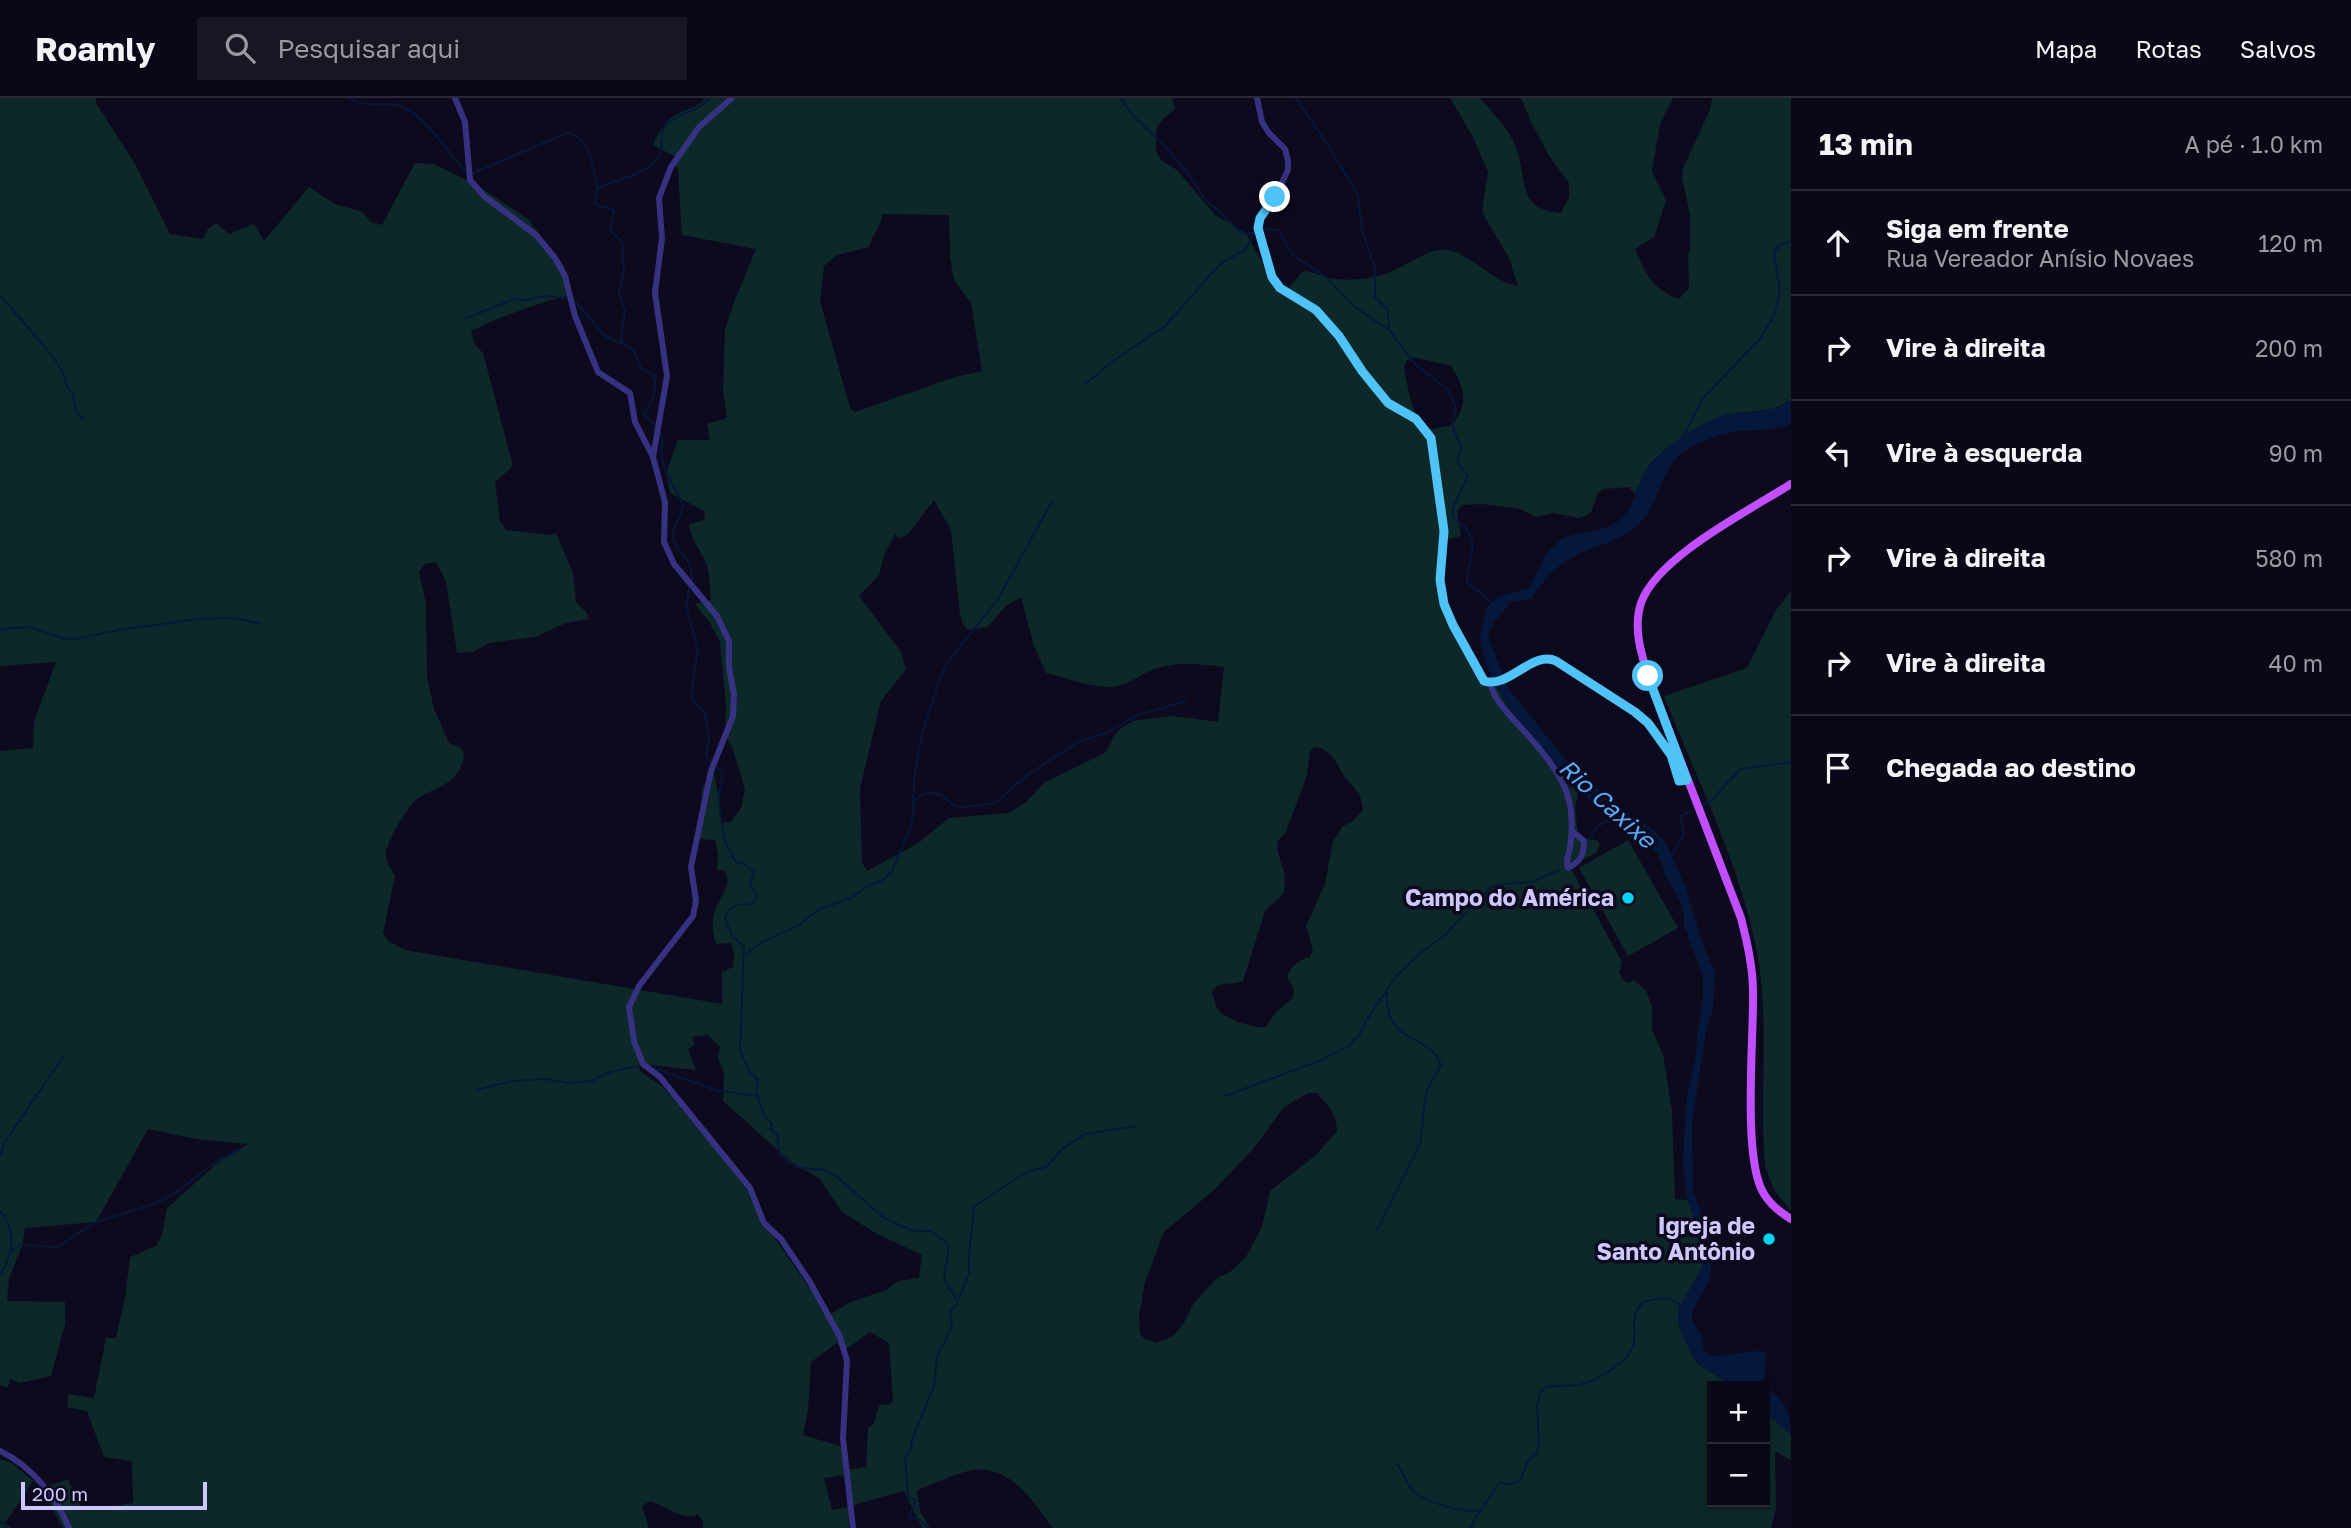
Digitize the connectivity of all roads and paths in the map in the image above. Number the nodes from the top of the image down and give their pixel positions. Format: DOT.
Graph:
graph roads {
  1 [pos="455,98"];
  2 [pos="732,98"];
  3 [pos="1257,98"];
  4 [pos="653,457"];
  5 [pos="1791,484"];
  6 [pos="1492,683"];
  7 [pos="1687,780"];
  8 [pos="1572,831"];
  9 [pos="1791,1219"];
  10 [pos="0,1451"];
  11 [pos="69,1528"];
  12 [pos="853,1528"];
  1 -- 4 [label="street"];
  2 -- 4 [label="street"];
  3 -- 6 [label="street"];
  4 -- 12 [label="street"];
  5 -- 7 [label="main road"];
  6 -- 7 [label="street"];
  6 -- 8 [label="street"];
  7 -- 9 [label="main road"];
  8 -- 8 [label="street"];
  10 -- 11 [label="street"];
}
